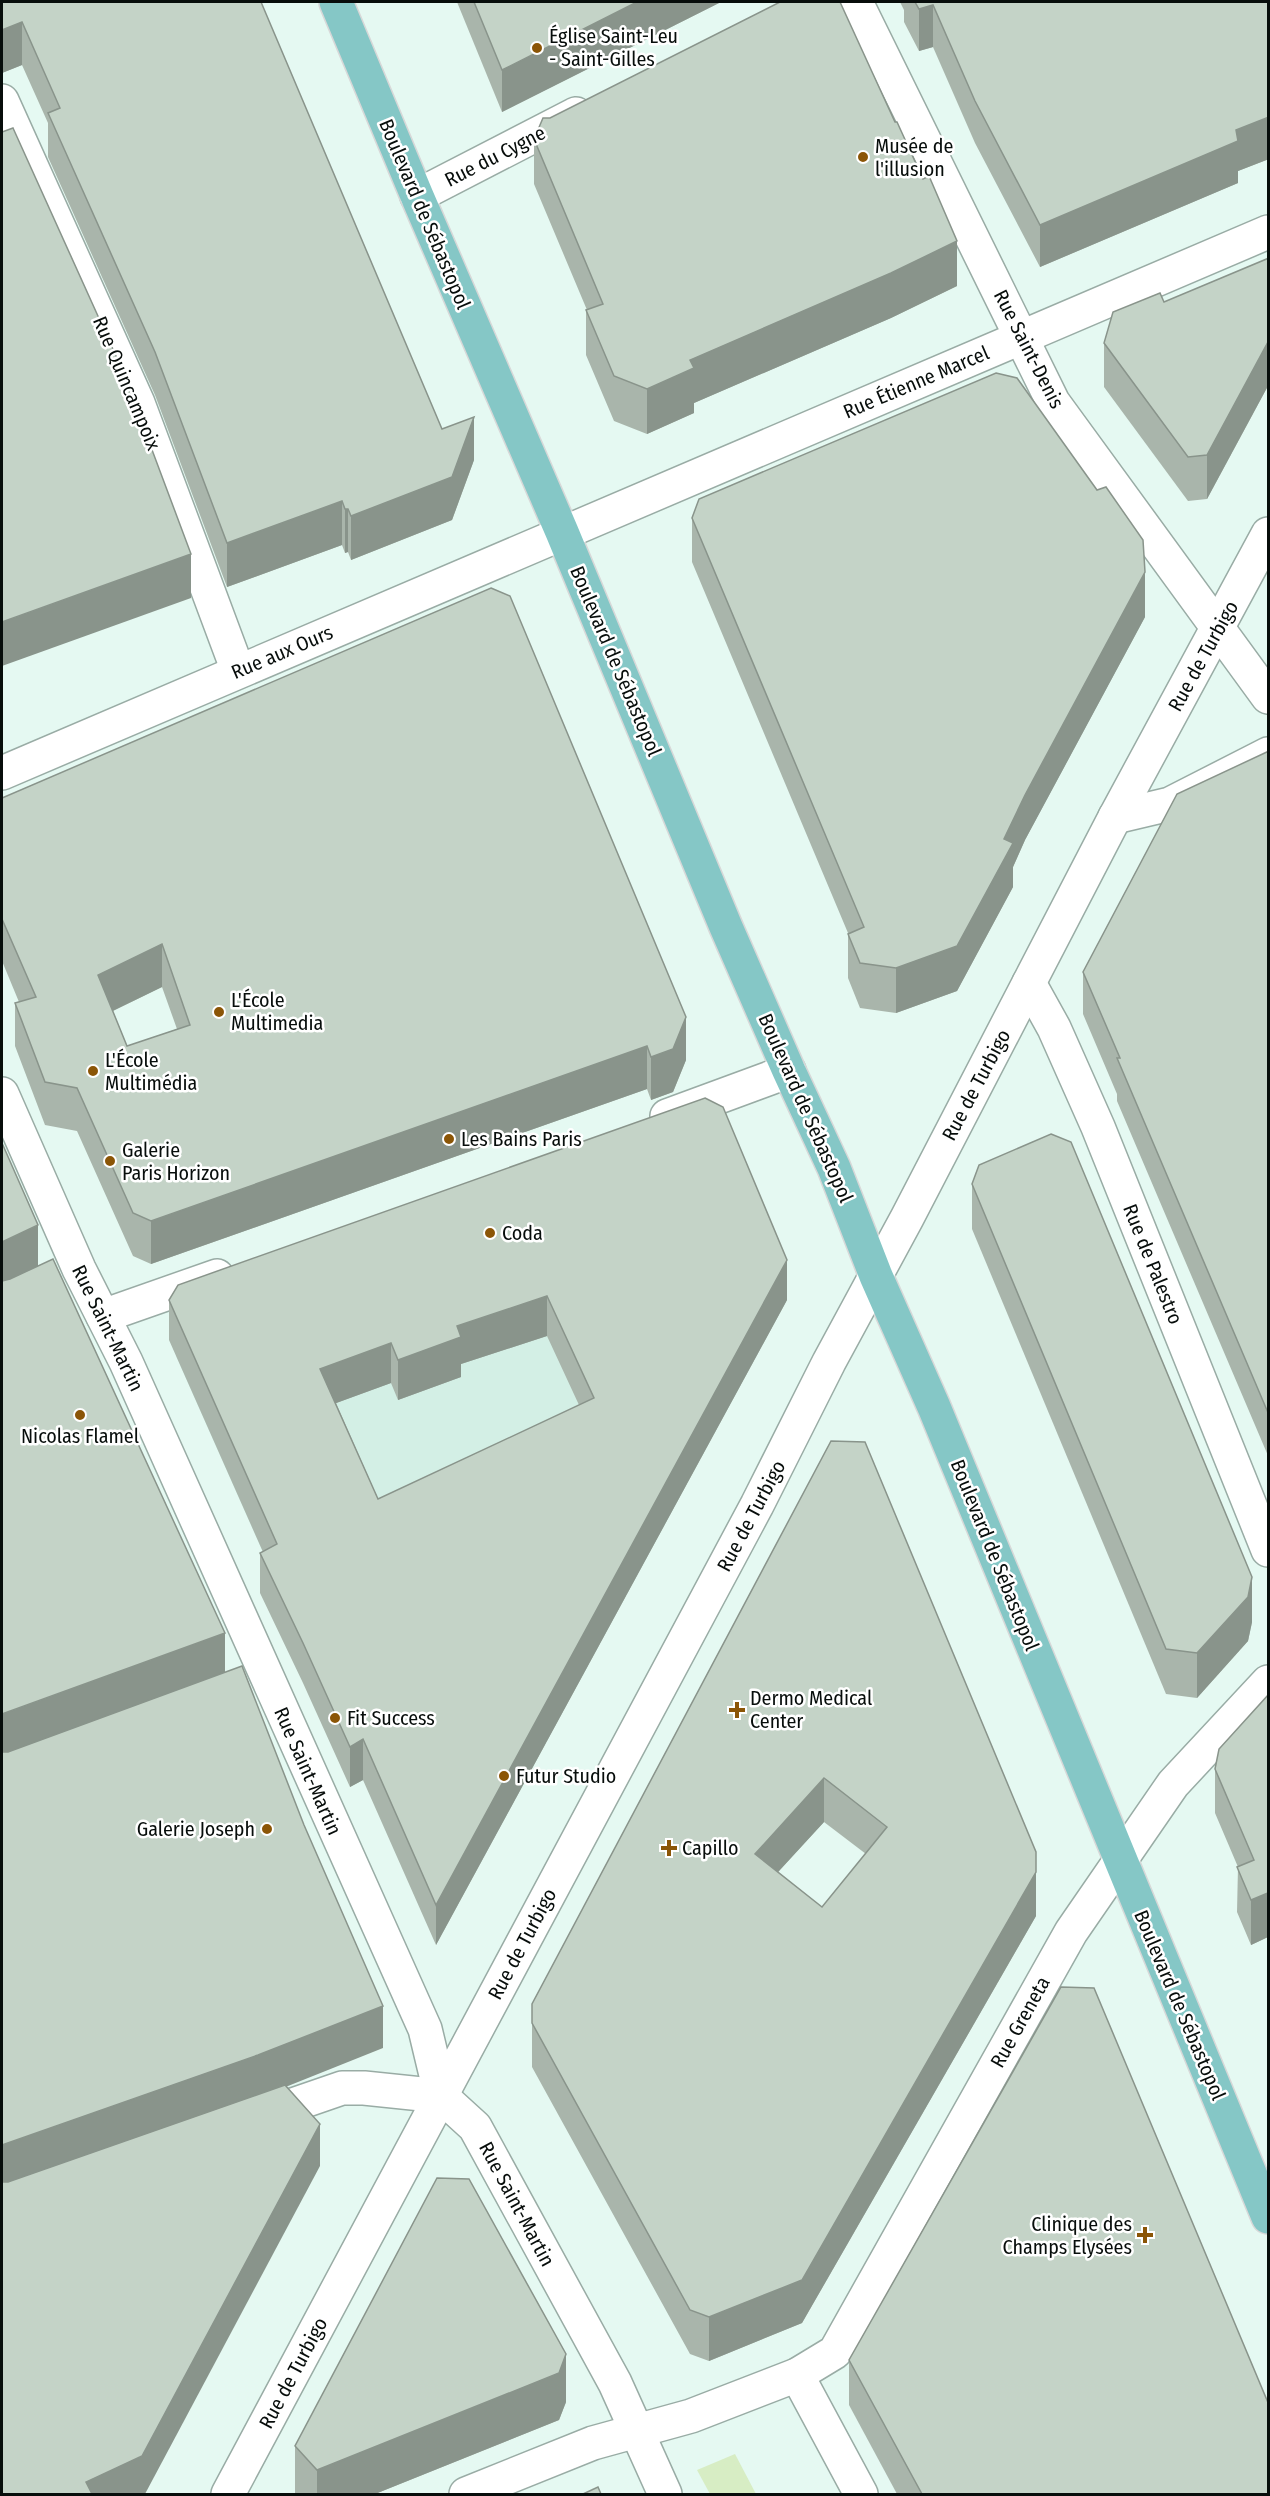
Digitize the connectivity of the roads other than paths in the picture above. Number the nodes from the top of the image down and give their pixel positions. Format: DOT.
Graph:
graph roads {
  1 [pos="336,2"];
  2 [pos="856,2"];
  3 [pos="2,101"];
  4 [pos="599,102"];
  5 [pos="417,196"];
  6 [pos="1269,232"];
  7 [pos="1022,336"];
  8 [pos="562,532"];
  9 [pos="1269,534"];
  10 [pos="1218,629"];
  11 [pos="238,671"];
  12 [pos="1269,697"];
  13 [pos="1269,754"];
  14 [pos="2,773"];
  15 [pos="1115,816"];
  16 [pos="1029,983"];
  17 [pos="789,1071"];
  18 [pos="2,1094"];
  19 [pos="637,1127"];
  20 [pos="246,1266"];
  21 [pos="876,1276"];
  22 [pos="103,1316"];
  23 [pos="1269,1550"];
  24 [pos="267,1680"];
  25 [pos="1269,1682"];
  26 [pos="236,1692"];
  27 [pos="1119,1859"];
  28 [pos="441,2096"];
  29 [pos="232,2127"];
  30 [pos="1269,2217"];
  31 [pos="797,2375"];
  32 [pos="636,2432"];
  33 [pos="228,2494"];
  34 [pos="466,2494"];
  35 [pos="665,2494"];
  36 [pos="861,2494"];
  1 -- 5 [label="main road, Boulevard de Sébastopol"];
  2 -- 7 [label="street, Rue Saint-Denis"];
  3 -- 11 [label="street, Rue Quincampoix"];
  4 -- 5 [label="street, Rue du Cygne"];
  5 -- 8 [label="main road, Boulevard de Sébastopol"];
  6 -- 7 [label="street, Rue Étienne Marcel"];
  7 -- 8 [label="street, Rue Étienne Marcel"];
  7 -- 10 [label="street, Rue Saint-Denis"];
  8 -- 11 [label="street, Rue aux Ours"];
  8 -- 17 [label="main road, Boulevard de Sébastopol"];
  9 -- 10 [label="street, Rue de Turbigo"];
  10 -- 12 [label="street, Rue Saint-Denis"];
  10 -- 15 [label="street, Rue de Turbigo"];
  11 -- 14 [label="street, Rue aux Ours"];
  13 -- 15 [label="street"];
  15 -- 16 [label="street, Rue de Turbigo"];
  16 -- 21 [label="street, Rue de Turbigo"];
  16 -- 23 [label="street, Rue de Palestro"];
  17 -- 19 [label="street"];
  17 -- 21 [label="main road, Boulevard de Sébastopol"];
  18 -- 22 [label="street, Rue Saint-Martin"];
  20 -- 22 [label="street"];
  21 -- 27 [label="main road, Boulevard de Sébastopol"];
  21 -- 28 [label="street, Rue de Turbigo"];
  22 -- 24 [label="street, Rue Saint-Martin"];
  24 -- 26 [label="street"];
  24 -- 28 [label="street, Rue Saint-Martin"];
  25 -- 27 [label="street, Rue Greneta"];
  27 -- 30 [label="main road, Boulevard de Sébastopol"];
  27 -- 31 [label="street, Rue Greneta"];
  28 -- 29 [label="street"];
  28 -- 32 [label="street, Rue Saint-Martin"];
  28 -- 33 [label="street, Rue de Turbigo"];
  31 -- 32 [label="street"];
  31 -- 36 [label="street"];
  32 -- 34 [label="street"];
  32 -- 35 [label="street, Rue Saint-Martin"];
}
